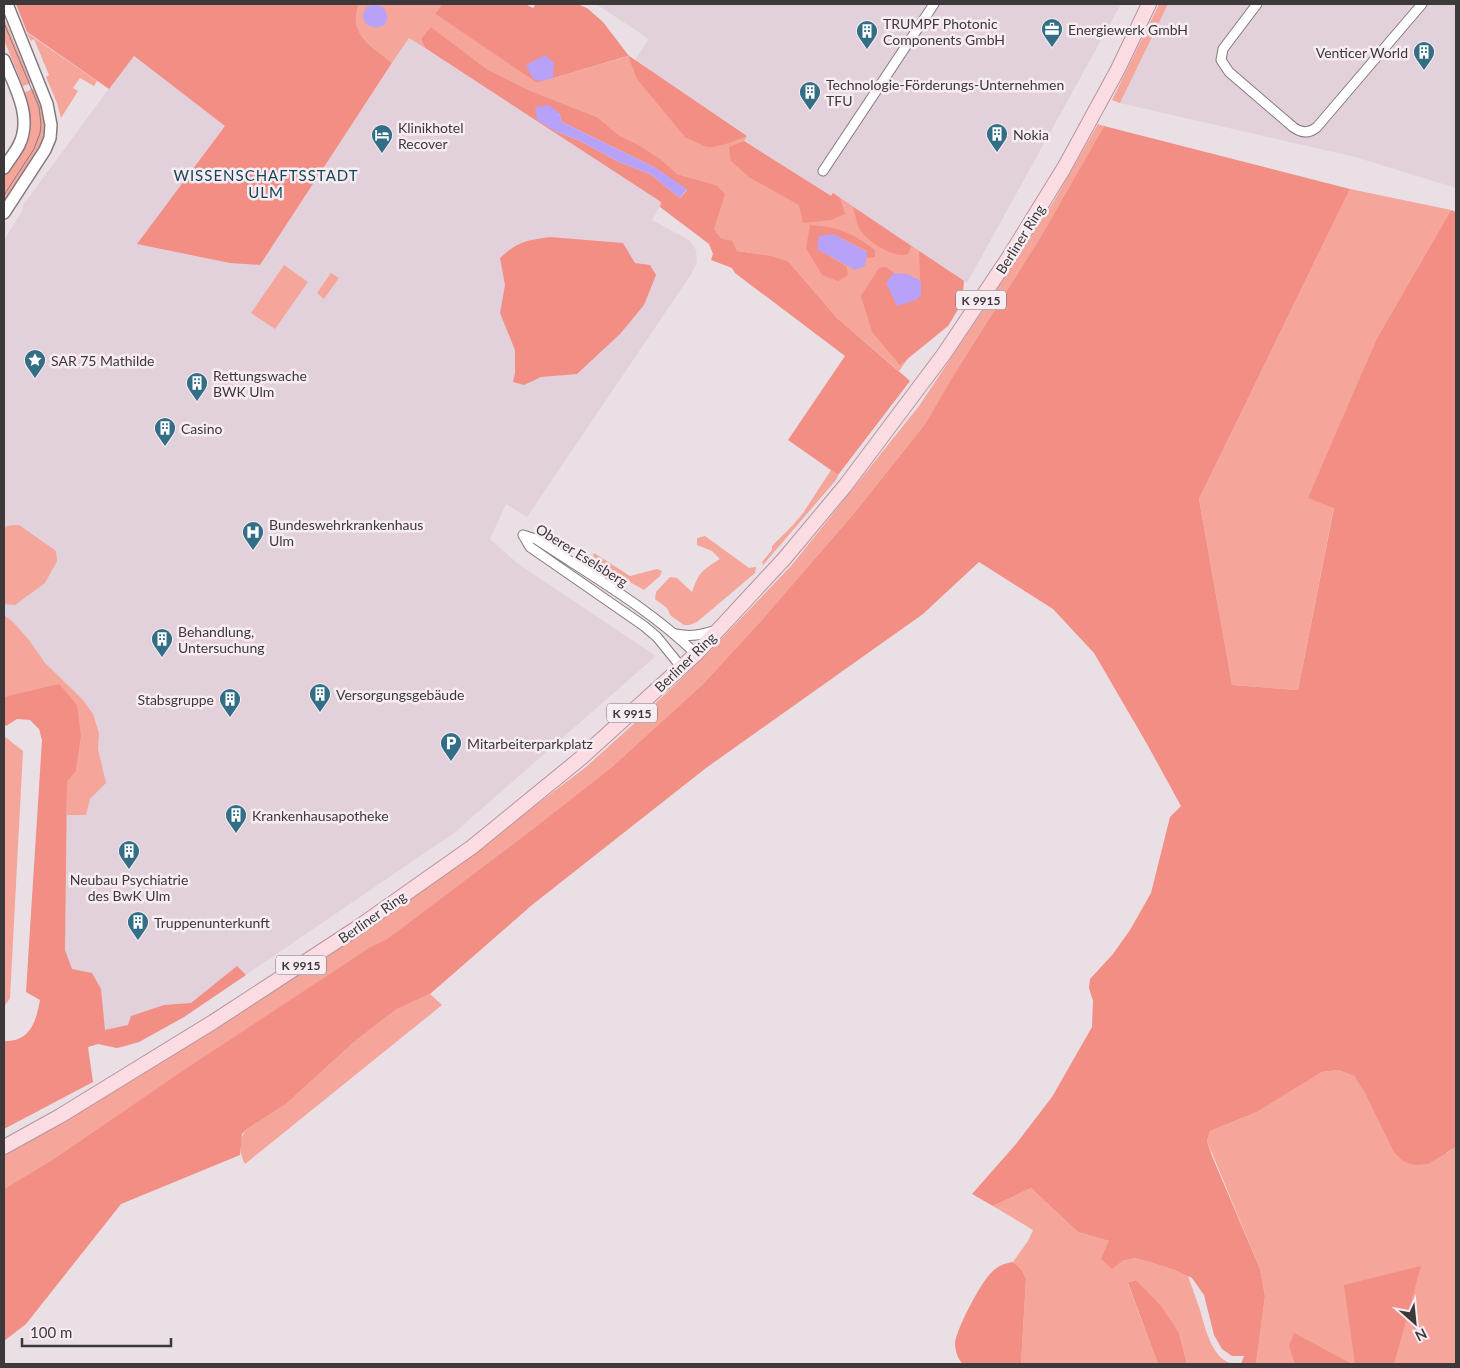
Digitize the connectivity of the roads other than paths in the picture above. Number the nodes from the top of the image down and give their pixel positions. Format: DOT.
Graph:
graph roads {
  1 [pos="7,4"];
  2 [pos="934,4"];
  3 [pos="1149,4"];
  4 [pos="1256,4"];
  5 [pos="1422,4"];
  6 [pos="4,60"];
  7 [pos="4,168"];
  8 [pos="823,171"];
  9 [pos="4,213"];
  10 [pos="719,629"];
  11 [pos="675,634"];
  12 [pos="696,654"];
  13 [pos="682,668"];
  14 [pos="4,1147"];
  1 -- 9 [label="street"];
  2 -- 8 [label="street"];
  3 -- 10 [label="main road, Berliner Ring / K 9915"];
  4 -- 5 [label="street"];
  6 -- 7 [label="street"];
  10 -- 11 [label="street"];
  10 -- 12 [label="main road, Berliner Ring / K 9915"];
  11 -- 12 [label="street, Oberer Eselsberg"];
  11 -- 13 [label="street, Oberer Eselsberg"];
  12 -- 13 [label="main road, Berliner Ring / K 9915"];
  13 -- 14 [label="main road, Berliner Ring / K 9915"];
}
